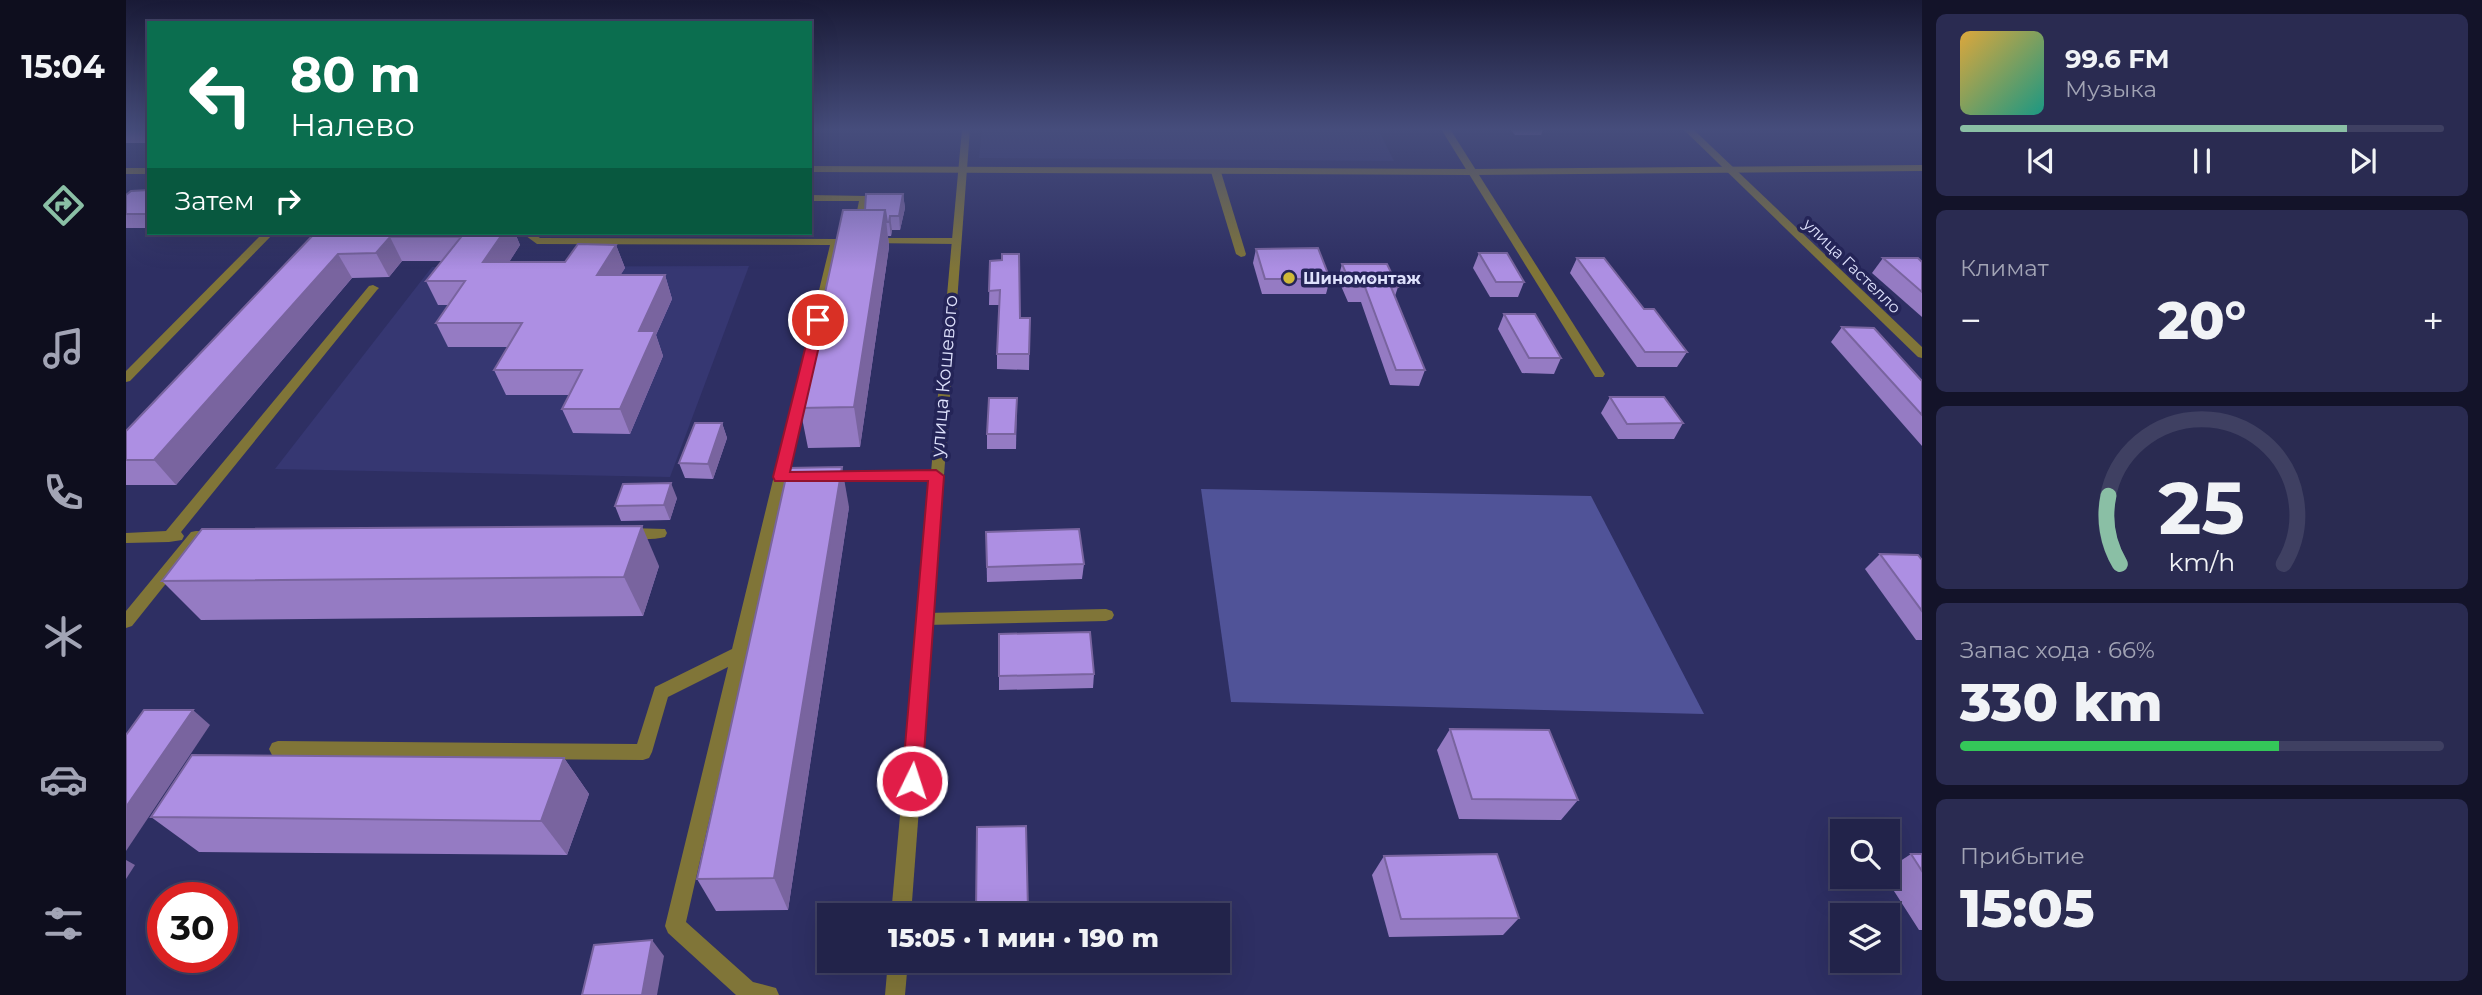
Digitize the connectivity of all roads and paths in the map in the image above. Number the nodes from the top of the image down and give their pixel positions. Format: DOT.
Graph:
graph roads {
  1 [pos="960,175"];
  2 [pos="1217,175"];
  3 [pos="1473,175"];
  4 [pos="1734,175"];
  5 [pos="812,198"];
  6 [pos="268,235"];
  7 [pos="530,235"];
  8 [pos="955,241"];
  9 [pos="836,242"];
  10 [pos="856,242"];
  11 [pos="1241,254"];
  12 [pos="373,288"];
  13 [pos="1922,354"];
  14 [pos="1599,374"];
  15 [pos="126,378"];
  16 [pos="936,476"];
  17 [pos="794,477"];
  18 [pos="619,533"];
  19 [pos="660,533"];
  20 [pos="196,536"];
  21 [pos="237,536"];
  22 [pos="169,537"];
  23 [pos="126,538"];
  24 [pos="1106,615"];
  25 [pos="925,619"];
  26 [pos="126,622"];
  27 [pos="740,653"];
  28 [pos="278,749"];
  29 [pos="902,903"];
  30 [pos="897,973"];
  31 [pos="769,995"];
  32 [pos="895,995"];
  1 -- 8 [label="street, улица Кошевого"];
  2 -- 11 [label="street"];
  3 -- 14 [label="street"];
  4 -- 13 [label="street, улица Гастелло"];
  5 -- 10 [label="street"];
  6 -- 15 [label="street"];
  7 -- 9 [label="street"];
  8 -- 10 [label="street"];
  8 -- 16 [label="street, улица Кошевого"];
  9 -- 10 [label="street"];
  9 -- 17 [label="street"];
  12 -- 22 [label="street"];
  16 -- 17 [label="street"];
  16 -- 25 [label="street, улица Кошевого"];
  17 -- 27 [label="street"];
  18 -- 19 [label="street"];
  20 -- 21 [label="street"];
  20 -- 22 [label="street"];
  20 -- 26 [label="street"];
  22 -- 23 [label="street"];
  24 -- 25 [label="street"];
  25 -- 29 [label="street, улица Кошевого"];
  27 -- 28 [label="street"];
  27 -- 31 [label="street"];
  30 -- 32 [label="street"];
}
